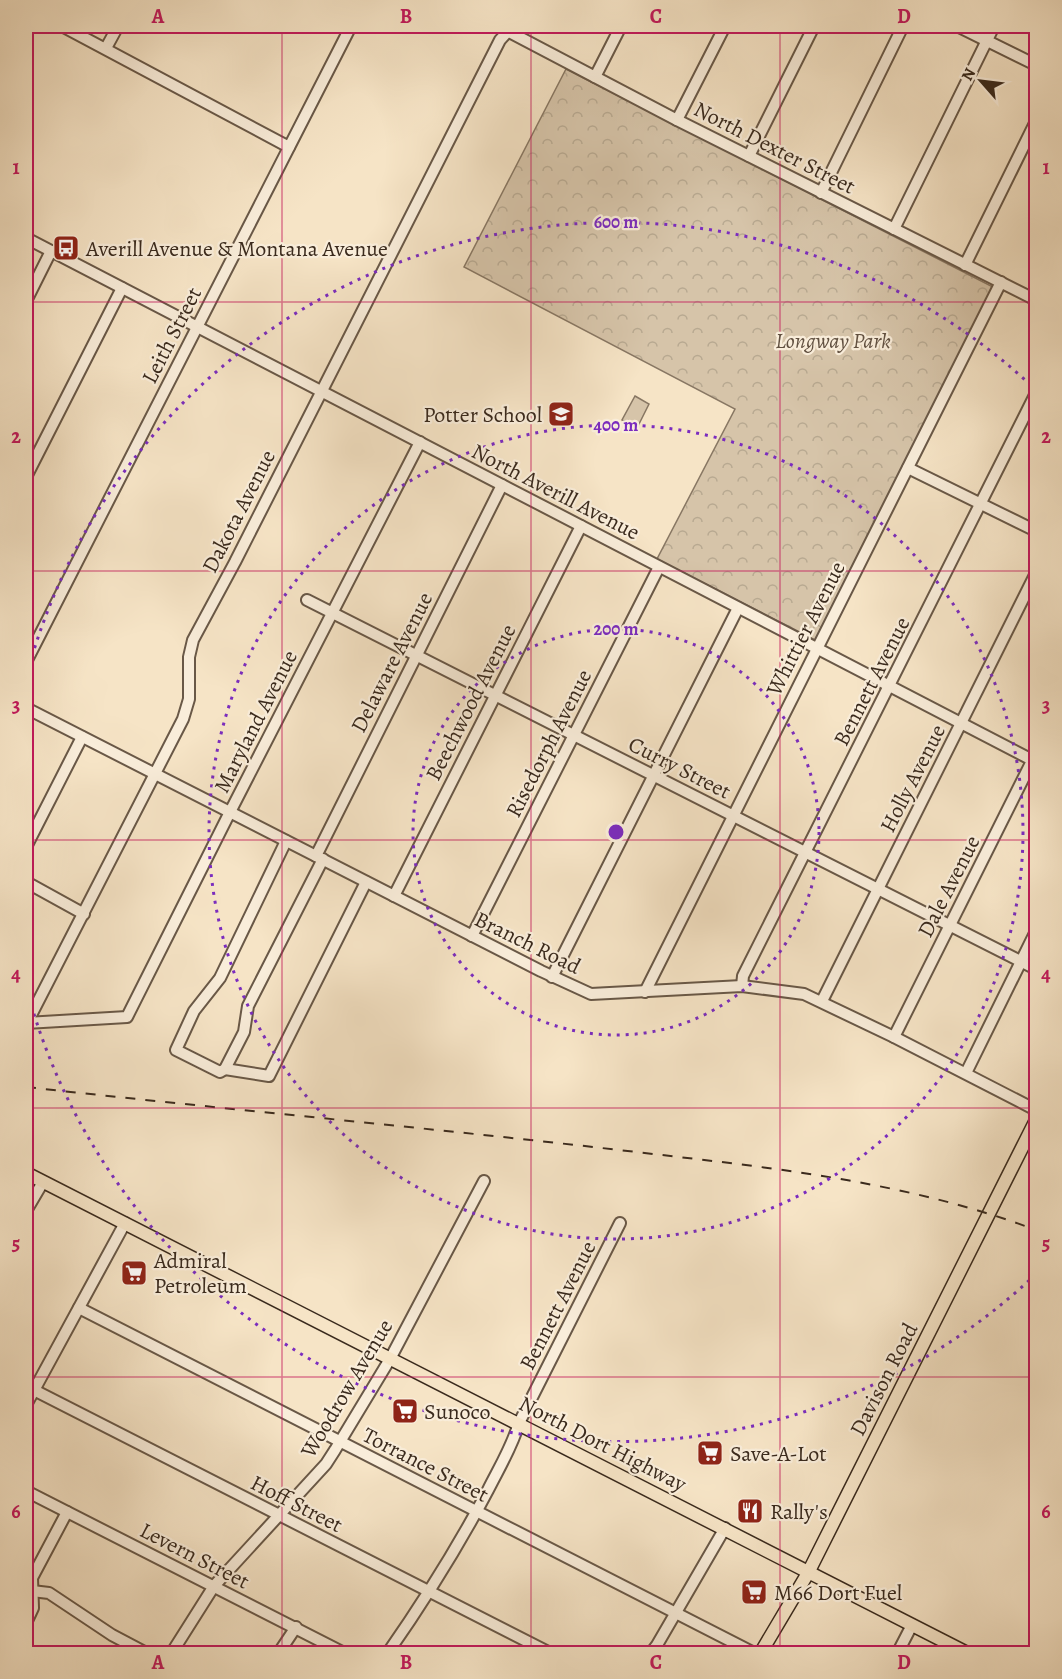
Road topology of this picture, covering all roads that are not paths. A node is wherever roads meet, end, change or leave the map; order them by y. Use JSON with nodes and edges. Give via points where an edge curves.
{"nodes":[{"id":1,"x":62,"y":26,"type":"edge"},
{"id":2,"x":118,"y":26,"type":"edge"},
{"id":3,"x":351,"y":26,"type":"edge"},
{"id":4,"x":621,"y":26,"type":"edge"},
{"id":5,"x":725,"y":26,"type":"edge"},
{"id":6,"x":814,"y":26,"type":"edge"},
{"id":7,"x":903,"y":26,"type":"edge"},
{"id":8,"x":957,"y":26,"type":"edge"},
{"id":9,"x":994,"y":26,"type":"edge"},
{"id":10,"x":506,"y":27,"type":"edge"},
{"id":11,"x":987,"y":40,"type":"junction"},
{"id":12,"x":106,"y":48,"type":"junction"},
{"id":13,"x":1036,"y":65,"type":"edge"},
{"id":14,"x":595,"y":77,"type":"junction"},
{"id":15,"x":677,"y":120,"type":"junction"},
{"id":16,"x":1036,"y":121,"type":"edge"},
{"id":17,"x":289,"y":147,"type":"junction"},
{"id":18,"x":749,"y":156,"type":"junction"},
{"id":19,"x":821,"y":193,"type":"junction"},
{"id":20,"x":894,"y":229,"type":"junction"},
{"id":21,"x":26,"y":238,"type":"edge"},
{"id":22,"x":51,"y":251,"type":"junction"},
{"id":23,"x":965,"y":264,"type":"junction"},
{"id":24,"x":1001,"y":282,"type":"junction"},
{"id":25,"x":122,"y":288,"type":"junction"},
{"id":26,"x":1036,"y":298,"type":"edge"},
{"id":27,"x":26,"y":301,"type":"edge"},
{"id":28,"x":198,"y":327,"type":"junction"},
{"id":29,"x":321,"y":392,"type":"junction"},
{"id":30,"x":1036,"y":393,"type":"edge"},
{"id":31,"x":420,"y":442,"type":"junction"},
{"id":32,"x":908,"y":468,"type":"junction"},
{"id":33,"x":26,"y":477,"type":"edge"},
{"id":34,"x":502,"y":485,"type":"junction"},
{"id":35,"x":981,"y":503,"type":"junction"},
{"id":36,"x":581,"y":526,"type":"junction"},
{"id":37,"x":1036,"y":531,"type":"edge"},
{"id":38,"x":659,"y":567,"type":"junction"},
{"id":39,"x":1036,"y":573,"type":"edge"},
{"id":40,"x":307,"y":600,"type":"dead end"},
{"id":41,"x":738,"y":608,"type":"junction"},
{"id":42,"x":332,"y":613,"type":"junction"},
{"id":43,"x":816,"y":648,"type":"junction"},
{"id":44,"x":416,"y":656,"type":"junction"},
{"id":45,"x":26,"y":662,"type":"edge"},
{"id":46,"x":890,"y":687,"type":"junction"},
{"id":47,"x":495,"y":696,"type":"junction"},
{"id":48,"x":26,"y":708,"type":"edge"},
{"id":49,"x":961,"y":723,"type":"junction"},
{"id":50,"x":574,"y":735,"type":"junction"},
{"id":51,"x":82,"y":737,"type":"junction"},
{"id":52,"x":1035,"y":758,"type":"edge"},
{"id":53,"x":155,"y":774,"type":"junction"},
{"id":54,"x":652,"y":775,"type":"junction"},
{"id":55,"x":230,"y":812,"type":"junction"},
{"id":56,"x":732,"y":815,"type":"junction"},
{"id":57,"x":286,"y":841,"type":"junction"},
{"id":58,"x":26,"y":847,"type":"edge"},
{"id":59,"x":806,"y":852,"type":"junction"},
{"id":60,"x":319,"y":858,"type":"junction"},
{"id":61,"x":26,"y":882,"type":"edge"},
{"id":62,"x":366,"y":882,"type":"junction"},
{"id":63,"x":878,"y":888,"type":"junction"},
{"id":64,"x":394,"y":896,"type":"junction"},
{"id":65,"x":84,"y":914,"type":"junction"},
{"id":66,"x":950,"y":924,"type":"junction"},
{"id":67,"x":1036,"y":931,"type":"edge"},
{"id":68,"x":472,"y":936,"type":"junction"},
{"id":69,"x":1021,"y":961,"type":"junction"},
{"id":70,"x":1036,"y":969,"type":"edge"},
{"id":71,"x":552,"y":977,"type":"junction"},
{"id":72,"x":742,"y":986,"type":"junction"},
{"id":73,"x":645,"y":992,"type":"junction"},
{"id":74,"x":822,"y":1001,"type":"junction"},
{"id":75,"x":26,"y":1023,"type":"edge"},
{"id":76,"x":894,"y":1037,"type":"junction"},
{"id":77,"x":225,"y":1069,"type":"junction"},
{"id":78,"x":966,"y":1073,"type":"junction"},
{"id":79,"x":1036,"y":1110,"type":"edge"},
{"id":80,"x":1036,"y":1120,"type":"edge"},
{"id":81,"x":26,"y":1173,"type":"edge"},
{"id":82,"x":484,"y":1181,"type":"dead end"},
{"id":83,"x":43,"y":1182,"type":"junction"},
{"id":84,"x":26,"y":1211,"type":"edge"},
{"id":85,"x":125,"y":1223,"type":"junction"},
{"id":86,"x":620,"y":1223,"type":"dead end"},
{"id":87,"x":79,"y":1308,"type":"junction"},
{"id":88,"x":390,"y":1359,"type":"junction"},
{"id":89,"x":29,"y":1388,"type":"edge"},
{"id":90,"x":26,"y":1405,"type":"edge"},
{"id":91,"x":519,"y":1424,"type":"junction"},
{"id":92,"x":340,"y":1442,"type":"junction"},
{"id":93,"x":26,"y":1491,"type":"edge"},
{"id":94,"x":477,"y":1511,"type":"junction"},
{"id":95,"x":67,"y":1512,"type":"junction"},
{"id":96,"x":279,"y":1516,"type":"junction"},
{"id":97,"x":725,"y":1528,"type":"junction"},
{"id":98,"x":808,"y":1573,"type":"junction"},
{"id":99,"x":214,"y":1586,"type":"junction"},
{"id":100,"x":32,"y":1591,"type":"junction"},
{"id":101,"x":430,"y":1591,"type":"junction"},
{"id":102,"x":675,"y":1612,"type":"junction"},
{"id":103,"x":26,"y":1623,"type":"edge"},
{"id":104,"x":912,"y":1625,"type":"junction"},
{"id":105,"x":296,"y":1628,"type":"junction"},
{"id":106,"x":148,"y":1653,"type":"edge"},
{"id":107,"x":171,"y":1653,"type":"edge"},
{"id":108,"x":278,"y":1653,"type":"edge"},
{"id":109,"x":346,"y":1653,"type":"edge"},
{"id":110,"x":387,"y":1653,"type":"edge"},
{"id":111,"x":552,"y":1653,"type":"edge"},
{"id":112,"x":650,"y":1653,"type":"edge"},
{"id":113,"x":758,"y":1653,"type":"edge"},
{"id":114,"x":897,"y":1653,"type":"edge"},
{"id":115,"x":969,"y":1653,"type":"edge"}],
"edges":[{"from":1,"to":12,"type":"street"},
{"from":2,"to":12,"type":"street"},
{"from":3,"to":17,"type":"street","name":"Leith Street"},
{"from":4,"to":14,"type":"street"},
{"from":5,"to":15,"type":"street"},
{"from":6,"to":18,"type":"street"},
{"from":7,"to":19,"type":"street"},
{"from":8,"to":11,"type":"street"},
{"from":9,"to":11,"type":"street"},
{"from":10,"to":14,"type":"street","name":"North Dexter Street"},
{"from":10,"to":29,"type":"street","name":"Dakota Avenue"},
{"from":11,"to":13,"type":"street"},
{"from":11,"to":20,"type":"street"},
{"from":12,"to":17,"type":"street"},
{"from":14,"to":15,"type":"street","name":"North Dexter Street"},
{"from":15,"to":18,"type":"street","name":"North Dexter Street"},
{"from":16,"to":23,"type":"street"},
{"from":17,"to":28,"type":"street","name":"Leith Street"},
{"from":18,"to":19,"type":"street","name":"North Dexter Street"},
{"from":19,"to":20,"type":"street","name":"North Dexter Street"},
{"from":20,"to":23,"type":"street","name":"North Dexter Street"},
{"from":21,"to":22,"type":"street","name":"North Averill Avenue"},
{"from":22,"to":25,"type":"street","name":"North Averill Avenue"},
{"from":22,"to":27,"type":"street"},
{"from":23,"to":24,"type":"street","name":"North Dexter Street"},
{"from":24,"to":26,"type":"street","name":"North Dexter Street"},
{"from":24,"to":32,"type":"street","name":"Whittier Avenue"},
{"from":25,"to":28,"type":"street","name":"North Averill Avenue"},
{"from":25,"to":33,"type":"street"},
{"from":28,"to":29,"type":"street","name":"North Averill Avenue"},
{"from":28,"to":45,"type":"street","name":"Leith Street"},
{"from":29,"to":31,"type":"street","name":"North Averill Avenue"},
{"from":29,"to":53,"type":"street","name":"Dakota Avenue","via":[[194,640],[189,657],[189,699]]},
{"from":30,"to":35,"type":"street","name":"Bennett Avenue"},
{"from":31,"to":34,"type":"street","name":"North Averill Avenue"},
{"from":31,"to":42,"type":"street","name":"Maryland Avenue"},
{"from":32,"to":35,"type":"street"},
{"from":32,"to":43,"type":"street","name":"Whittier Avenue"},
{"from":34,"to":36,"type":"street","name":"North Averill Avenue"},
{"from":34,"to":44,"type":"street","name":"Delaware Avenue"},
{"from":35,"to":37,"type":"street"},
{"from":35,"to":46,"type":"street","name":"Bennett Avenue"},
{"from":36,"to":38,"type":"street","name":"North Averill Avenue"},
{"from":36,"to":47,"type":"street","name":"Beechwood Avenue"},
{"from":38,"to":41,"type":"street","name":"North Averill Avenue"},
{"from":38,"to":50,"type":"street","name":"Risedorph Avenue"},
{"from":39,"to":49,"type":"street","name":"Holly Avenue"},
{"from":40,"to":42,"type":"street","name":"Curry Street"},
{"from":41,"to":43,"type":"street","name":"North Averill Avenue"},
{"from":41,"to":54,"type":"street"},
{"from":42,"to":44,"type":"street","name":"Curry Street"},
{"from":42,"to":55,"type":"street","name":"Maryland Avenue"},
{"from":43,"to":46,"type":"street","name":"North Averill Avenue"},
{"from":43,"to":56,"type":"street","name":"Whittier Avenue"},
{"from":44,"to":47,"type":"street","name":"Curry Street"},
{"from":44,"to":60,"type":"street","name":"Delaware Avenue"},
{"from":46,"to":49,"type":"street","name":"North Averill Avenue"},
{"from":46,"to":59,"type":"street","name":"Bennett Avenue"},
{"from":47,"to":50,"type":"street","name":"Curry Street"},
{"from":47,"to":64,"type":"street","name":"Beechwood Avenue"},
{"from":48,"to":51,"type":"street","name":"Branch Road"},
{"from":49,"to":52,"type":"street","name":"North Averill Avenue"},
{"from":49,"to":63,"type":"street","name":"Holly Avenue"},
{"from":50,"to":54,"type":"street","name":"Curry Street"},
{"from":50,"to":68,"type":"street","name":"Risedorph Avenue"},
{"from":51,"to":53,"type":"street","name":"Branch Road"},
{"from":51,"to":58,"type":"street"},
{"from":52,"to":66,"type":"street","name":"Dale Avenue"},
{"from":53,"to":55,"type":"street","name":"Branch Road"},
{"from":53,"to":65,"type":"street","name":"Dakota Avenue"},
{"from":54,"to":56,"type":"street","name":"Curry Street"},
{"from":54,"to":71,"type":"street"},
{"from":55,"to":57,"type":"street","name":"Branch Road"},
{"from":55,"to":75,"type":"street","name":"Maryland Avenue","via":[[127,1017]]},
{"from":56,"to":59,"type":"street","name":"Curry Street"},
{"from":56,"to":73,"type":"street","name":"Whittier Avenue"},
{"from":57,"to":60,"type":"street","name":"Branch Road"},
{"from":57,"to":77,"type":"street","via":[[220,978],[194,1011],[176,1050],[220,1072]]},
{"from":59,"to":63,"type":"street","name":"Curry Street"},
{"from":59,"to":72,"type":"street","name":"Bennett Avenue","via":[[743,976]]},
{"from":60,"to":62,"type":"street","name":"Branch Road"},
{"from":60,"to":77,"type":"street","name":"Delaware Avenue","via":[[248,1006],[244,1032]]},
{"from":61,"to":65,"type":"street"},
{"from":62,"to":64,"type":"street","name":"Branch Road"},
{"from":62,"to":77,"type":"street","via":[[269,1076]]},
{"from":63,"to":66,"type":"street","name":"Curry Street"},
{"from":63,"to":74,"type":"street","name":"Holly Avenue"},
{"from":64,"to":68,"type":"street","name":"Branch Road"},
{"from":65,"to":75,"type":"street","name":"Dakota Avenue"},
{"from":66,"to":69,"type":"street","name":"Curry Street"},
{"from":66,"to":76,"type":"street","name":"Dale Avenue"},
{"from":67,"to":69,"type":"street"},
{"from":68,"to":71,"type":"street","name":"Branch Road"},
{"from":69,"to":70,"type":"street","name":"Curry Street"},
{"from":69,"to":78,"type":"street"},
{"from":71,"to":73,"type":"street","name":"Branch Road","via":[[591,994]]},
{"from":72,"to":73,"type":"street","name":"Branch Road"},
{"from":72,"to":74,"type":"street","name":"Branch Road","via":[[804,994]]},
{"from":74,"to":76,"type":"street","name":"Branch Road"},
{"from":76,"to":78,"type":"street","name":"Branch Road"},
{"from":78,"to":79,"type":"street","name":"Branch Road"},
{"from":80,"to":98,"type":"main road","name":"Davison Road"},
{"from":81,"to":83,"type":"main road","name":"North Dort Highway"},
{"from":82,"to":88,"type":"street","name":"Woodrow Avenue"},
{"from":83,"to":84,"type":"street"},
{"from":83,"to":85,"type":"main road","name":"North Dort Highway"},
{"from":85,"to":87,"type":"street"},
{"from":85,"to":88,"type":"main road","name":"North Dort Highway"},
{"from":86,"to":91,"type":"street","name":"Bennett Avenue"},
{"from":87,"to":89,"type":"street"},
{"from":87,"to":92,"type":"street","name":"Torrance Street"},
{"from":88,"to":91,"type":"main road","name":"North Dort Highway"},
{"from":88,"to":92,"type":"street","name":"Woodrow Avenue"},
{"from":89,"to":90,"type":"street"},
{"from":89,"to":96,"type":"street","name":"Hoff Street"},
{"from":91,"to":94,"type":"street","name":"Bennett Avenue"},
{"from":91,"to":97,"type":"main road","name":"North Dort Highway"},
{"from":92,"to":94,"type":"street","name":"Torrance Street"},
{"from":92,"to":96,"type":"street","name":"Woodrow Avenue","via":[[326,1464]]},
{"from":93,"to":95,"type":"street","name":"Levern Street"},
{"from":94,"to":101,"type":"street","name":"Bennett Avenue"},
{"from":94,"to":102,"type":"street","name":"Torrance Street"},
{"from":95,"to":99,"type":"street","name":"Levern Street"},
{"from":95,"to":100,"type":"street","via":[[32,1578]]},
{"from":96,"to":99,"type":"street","name":"Woodrow Avenue"},
{"from":96,"to":101,"type":"street","name":"Hoff Street"},
{"from":97,"to":98,"type":"main road","name":"North Dort Highway"},
{"from":97,"to":102,"type":"street"},
{"from":98,"to":104,"type":"main road","name":"North Dort Highway"},
{"from":98,"to":113,"type":"main road","name":"Davison Road"},
{"from":99,"to":105,"type":"street","name":"Levern Street"},
{"from":99,"to":107,"type":"street","name":"Woodrow Avenue"},
{"from":100,"to":103,"type":"street","via":[[33,1608]]},
{"from":100,"to":106,"type":"street","via":[[50,1593],[112,1635]]},
{"from":101,"to":110,"type":"street","name":"Bennett Avenue"},
{"from":101,"to":111,"type":"street","name":"Hoff Street"},
{"from":102,"to":112,"type":"street"},
{"from":102,"to":113,"type":"street","name":"Torrance Street"},
{"from":104,"to":114,"type":"street"},
{"from":104,"to":115,"type":"main road","name":"North Dort Highway"},
{"from":105,"to":108,"type":"street"},
{"from":105,"to":109,"type":"street","name":"Levern Street"}]}
